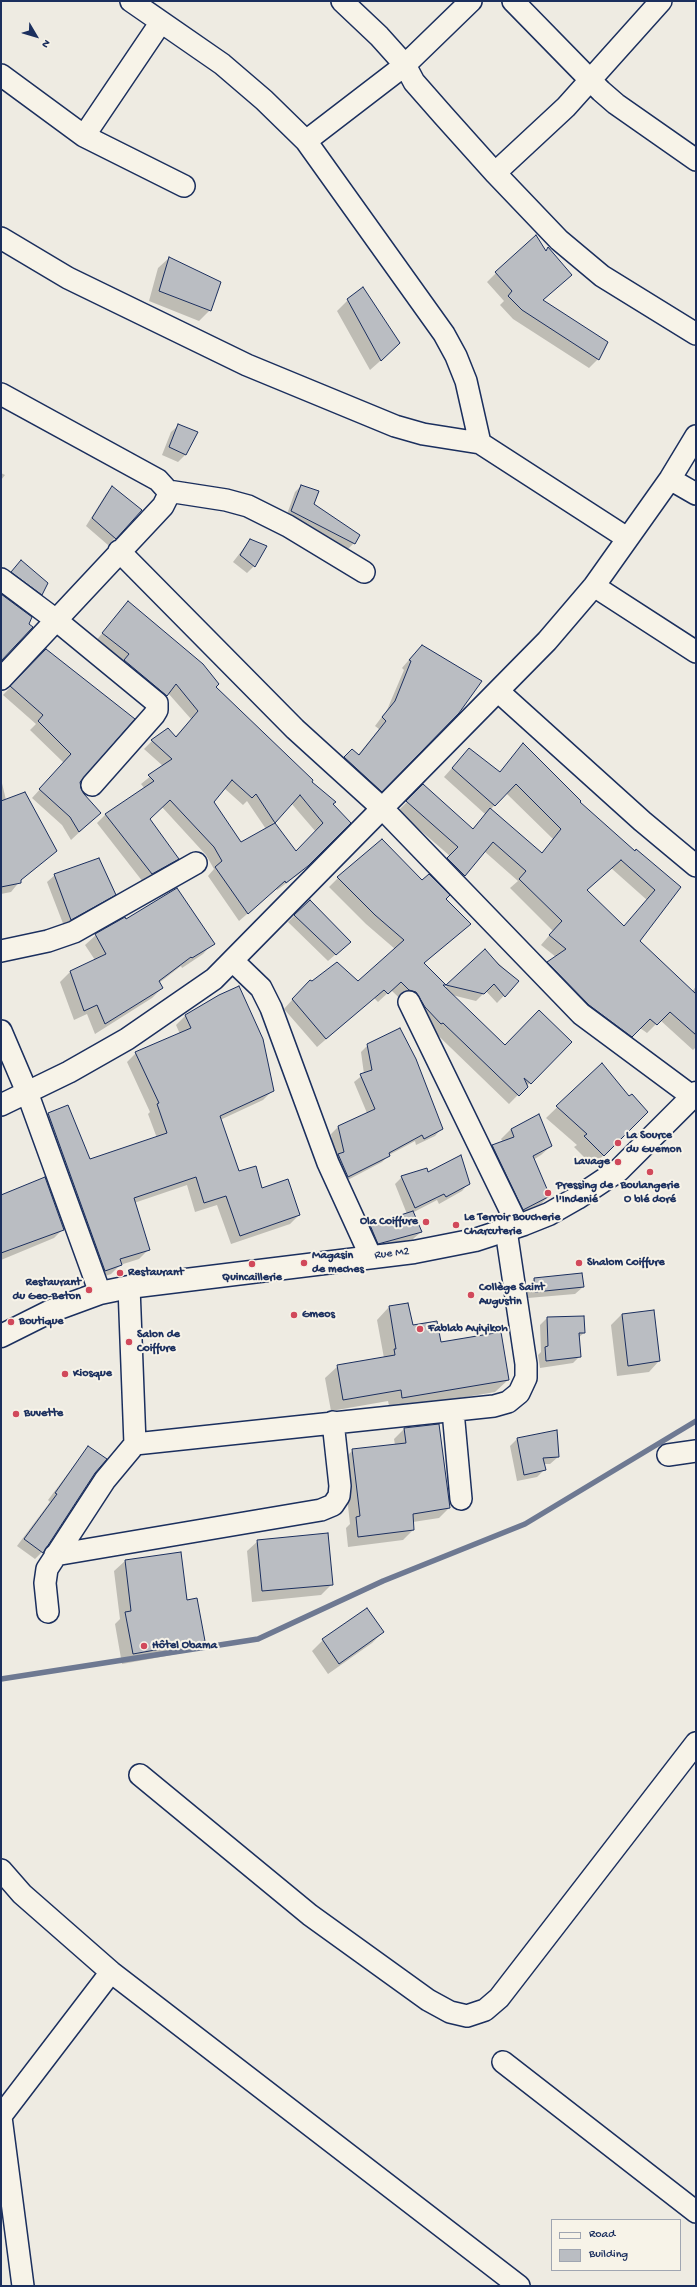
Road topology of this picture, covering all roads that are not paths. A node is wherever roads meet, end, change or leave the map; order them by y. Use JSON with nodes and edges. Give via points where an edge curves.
{"nodes":[{"id":1,"x":131,"y":1,"type":"edge"},
{"id":2,"x":342,"y":1,"type":"edge"},
{"id":3,"x":471,"y":1,"type":"edge"},
{"id":4,"x":513,"y":1,"type":"edge"},
{"id":5,"x":661,"y":1,"type":"edge"},
{"id":6,"x":161,"y":22,"type":"junction"},
{"id":7,"x":405,"y":65,"type":"junction"},
{"id":8,"x":1,"y":75,"type":"edge"},
{"id":9,"x":590,"y":80,"type":"junction"},
{"id":10,"x":84,"y":136,"type":"junction"},
{"id":11,"x":306,"y":141,"type":"junction"},
{"id":12,"x":696,"y":160,"type":"edge"},
{"id":13,"x":495,"y":174,"type":"junction"},
{"id":14,"x":184,"y":186,"type":"dead end"},
{"id":15,"x":1,"y":238,"type":"edge"},
{"id":16,"x":696,"y":334,"type":"edge"},
{"id":17,"x":1,"y":394,"type":"edge"},
{"id":18,"x":696,"y":436,"type":"edge"},
{"id":19,"x":480,"y":443,"type":"junction"},
{"id":20,"x":670,"y":479,"type":"junction"},
{"id":21,"x":168,"y":491,"type":"junction"},
{"id":22,"x":696,"y":494,"type":"edge"},
{"id":23,"x":627,"y":538,"type":"junction"},
{"id":24,"x":119,"y":551,"type":"junction"},
{"id":25,"x":364,"y":572,"type":"dead end"},
{"id":26,"x":1,"y":579,"type":"edge"},
{"id":27,"x":594,"y":586,"type":"junction"},
{"id":28,"x":56,"y":620,"type":"junction"},
{"id":29,"x":696,"y":652,"type":"edge"},
{"id":30,"x":1,"y":679,"type":"edge"},
{"id":31,"x":499,"y":692,"type":"junction"},
{"id":32,"x":92,"y":785,"type":"dead end"},
{"id":33,"x":382,"y":808,"type":"junction"},
{"id":34,"x":196,"y":863,"type":"dead end"},
{"id":35,"x":696,"y":866,"type":"edge"},
{"id":36,"x":1,"y":951,"type":"edge"},
{"id":37,"x":233,"y":961,"type":"junction"},
{"id":38,"x":409,"y":1002,"type":"dead end"},
{"id":39,"x":1,"y":1031,"type":"edge"},
{"id":40,"x":27,"y":1092,"type":"junction"},
{"id":41,"x":695,"y":1095,"type":"edge"},
{"id":42,"x":1,"y":1105,"type":"edge"},
{"id":43,"x":512,"y":1228,"type":"junction"},
{"id":44,"x":371,"y":1257,"type":"junction"},
{"id":45,"x":129,"y":1287,"type":"junction"},
{"id":46,"x":100,"y":1293,"type":"junction"},
{"id":47,"x":1,"y":1336,"type":"edge"},
{"id":48,"x":453,"y":1411,"type":"junction"},
{"id":49,"x":332,"y":1422,"type":"junction"},
{"id":50,"x":135,"y":1444,"type":"junction"},
{"id":51,"x":696,"y":1451,"type":"edge"},
{"id":52,"x":668,"y":1454,"type":"dead end"},
{"id":53,"x":461,"y":1499,"type":"dead end"},
{"id":54,"x":55,"y":1555,"type":"junction"},
{"id":55,"x":48,"y":1612,"type":"dead end"},
{"id":56,"x":696,"y":1743,"type":"edge"},
{"id":57,"x":140,"y":1775,"type":"dead end"},
{"id":58,"x":1,"y":1870,"type":"edge"},
{"id":59,"x":111,"y":1972,"type":"junction"},
{"id":60,"x":503,"y":2062,"type":"dead end"},
{"id":61,"x":1,"y":2116,"type":"edge"},
{"id":62,"x":696,"y":2212,"type":"edge"},
{"id":63,"x":23,"y":2286,"type":"edge"},
{"id":64,"x":519,"y":2286,"type":"edge"}],
"edges":[{"from":1,"to":6,"type":"street"},
{"from":2,"to":7,"type":"street"},
{"from":3,"to":7,"type":"street"},
{"from":4,"to":9,"type":"street"},
{"from":5,"to":9,"type":"street"},
{"from":6,"to":10,"type":"street"},
{"from":6,"to":11,"type":"street","via":[[222,64]]},
{"from":7,"to":11,"type":"street"},
{"from":7,"to":13,"type":"street","via":[[414,82]]},
{"from":8,"to":10,"type":"street"},
{"from":9,"to":12,"type":"street","via":[[616,104]]},
{"from":9,"to":13,"type":"street","via":[[566,108]]},
{"from":10,"to":14,"type":"street"},
{"from":11,"to":19,"type":"street","via":[[444,334],[466,382]]},
{"from":13,"to":16,"type":"street","via":[[584,262],[602,276]]},
{"from":15,"to":19,"type":"street","via":[[68,278],[247,366],[395,426],[423,434]]},
{"from":17,"to":21,"type":"street","via":[[158,480]]},
{"from":18,"to":20,"type":"street"},
{"from":19,"to":23,"type":"street"},
{"from":20,"to":22,"type":"street"},
{"from":20,"to":23,"type":"street"},
{"from":21,"to":24,"type":"street","via":[[163,506]]},
{"from":21,"to":25,"type":"street","via":[[248,506],[288,526]]},
{"from":23,"to":27,"type":"street"},
{"from":24,"to":28,"type":"street"},
{"from":24,"to":33,"type":"street","via":[[295,729]]},
{"from":26,"to":28,"type":"street"},
{"from":27,"to":29,"type":"street"},
{"from":27,"to":31,"type":"street"},
{"from":28,"to":30,"type":"street"},
{"from":28,"to":32,"type":"street","via":[[157,704],[158,710],[154,715]]},
{"from":31,"to":33,"type":"street"},
{"from":31,"to":35,"type":"street","via":[[642,821]]},
{"from":33,"to":37,"type":"street"},
{"from":33,"to":41,"type":"street","via":[[581,1014]]},
{"from":34,"to":36,"type":"street","via":[[74,932],[48,941]]},
{"from":37,"to":40,"type":"street","via":[[214,979],[127,1039]]},
{"from":37,"to":44,"type":"street","via":[[260,988],[271,1008],[328,1164]]},
{"from":38,"to":43,"type":"street"},
{"from":39,"to":40,"type":"street"},
{"from":40,"to":42,"type":"street"},
{"from":40,"to":46,"type":"street"},
{"from":41,"to":43,"type":"street","name":"Rue M2","via":[[619,1170],[549,1214]]},
{"from":43,"to":44,"type":"street","name":"Rue M2","via":[[475,1240],[414,1252]]},
{"from":43,"to":48,"type":"street","via":[[526,1378],[519,1393],[508,1402]]},
{"from":44,"to":45,"type":"street","name":"Rue M2"},
{"from":45,"to":46,"type":"street","name":"Rue M2"},
{"from":45,"to":50,"type":"street"},
{"from":46,"to":47,"type":"street","name":"Rue M2","via":[[51,1311]]},
{"from":48,"to":49,"type":"street"},
{"from":48,"to":53,"type":"street"},
{"from":49,"to":50,"type":"street"},
{"from":49,"to":54,"type":"street","via":[[340,1486],[339,1496],[333,1505],[321,1510]]},
{"from":50,"to":54,"type":"street","via":[[105,1480]]},
{"from":51,"to":52,"type":"street"},
{"from":54,"to":55,"type":"street","via":[[45,1583]]},
{"from":56,"to":57,"type":"street","via":[[499,1998],[485,2010],[467,2016],[450,2012],[428,2000],[310,1915]]},
{"from":58,"to":59,"type":"street","via":[[22,1894]]},
{"from":59,"to":61,"type":"street"},
{"from":59,"to":64,"type":"street"},
{"from":60,"to":62,"type":"street"},
{"from":61,"to":63,"type":"street"}]}
